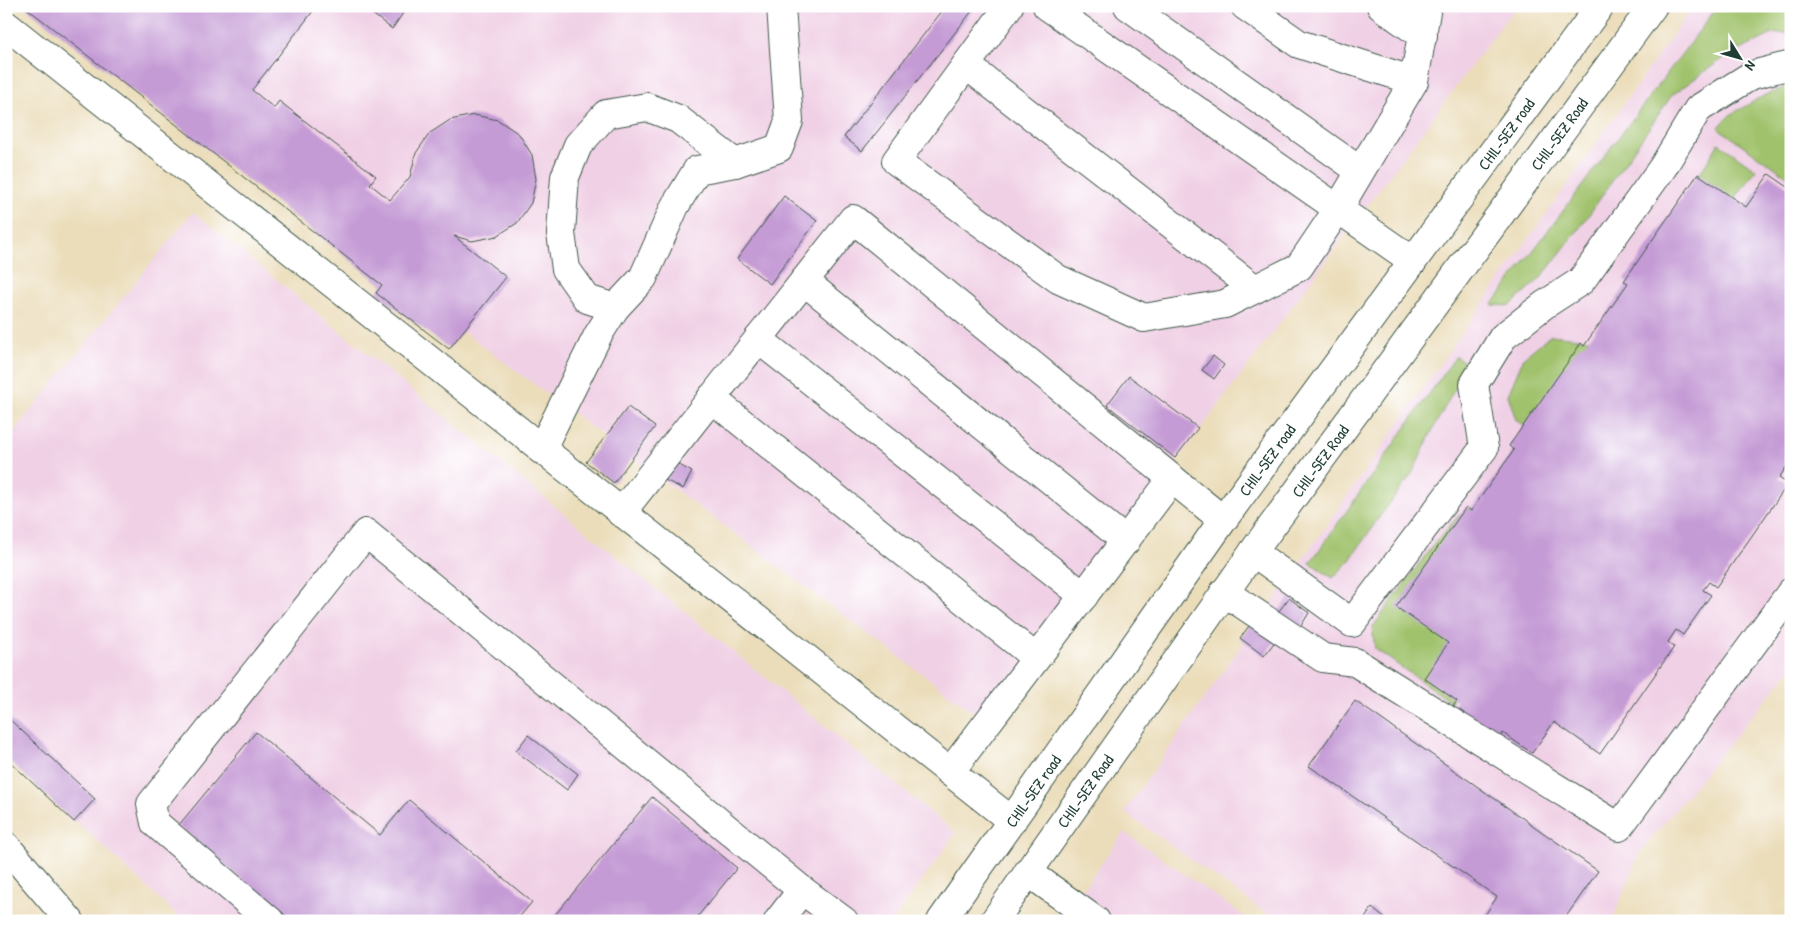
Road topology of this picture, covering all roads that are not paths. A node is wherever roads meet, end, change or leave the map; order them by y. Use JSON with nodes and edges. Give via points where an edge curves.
{"nodes":[{"id":1,"x":781,"y":6,"type":"edge"},
{"id":2,"x":1009,"y":6,"type":"edge"},
{"id":3,"x":1047,"y":6,"type":"edge"},
{"id":4,"x":1128,"y":6,"type":"edge"},
{"id":5,"x":1245,"y":6,"type":"edge"},
{"id":6,"x":1382,"y":6,"type":"edge"},
{"id":7,"x":1427,"y":6,"type":"edge"},
{"id":8,"x":1600,"y":6,"type":"edge"},
{"id":9,"x":1653,"y":6,"type":"edge"},
{"id":10,"x":6,"y":25,"type":"edge"},
{"id":11,"x":1423,"y":36,"type":"junction"},
{"id":12,"x":966,"y":64,"type":"junction"},
{"id":13,"x":1791,"y":65,"type":"edge"},
{"id":14,"x":1414,"y":81,"type":"junction"},
{"id":15,"x":735,"y":163,"type":"junction"},
{"id":16,"x":1360,"y":171,"type":"junction"},
{"id":17,"x":1338,"y":208,"type":"junction"},
{"id":18,"x":1413,"y":261,"type":"junction"},
{"id":19,"x":804,"y":280,"type":"junction"},
{"id":20,"x":1255,"y":289,"type":"junction"},
{"id":21,"x":614,"y":308,"type":"junction"},
{"id":22,"x":758,"y":339,"type":"junction"},
{"id":23,"x":711,"y":398,"type":"junction"},
{"id":24,"x":541,"y":450,"type":"junction"},
{"id":25,"x":1172,"y":479,"type":"junction"},
{"id":26,"x":621,"y":513,"type":"junction"},
{"id":27,"x":1223,"y":520,"type":"junction"},
{"id":28,"x":1126,"y":541,"type":"junction"},
{"id":29,"x":1253,"y":552,"type":"junction"},
{"id":30,"x":1224,"y":592,"type":"junction"},
{"id":31,"x":1791,"y":592,"type":"edge"},
{"id":32,"x":1084,"y":596,"type":"junction"},
{"id":33,"x":1352,"y":623,"type":"junction"},
{"id":34,"x":1036,"y":658,"type":"junction"},
{"id":35,"x":1322,"y":658,"type":"junction"},
{"id":36,"x":950,"y":772,"type":"junction"},
{"id":37,"x":1012,"y":821,"type":"junction"},
{"id":38,"x":6,"y":846,"type":"edge"},
{"id":39,"x":1028,"y":872,"type":"junction"},
{"id":40,"x":802,"y":890,"type":"junction"},
{"id":41,"x":70,"y":921,"type":"edge"},
{"id":42,"x":270,"y":921,"type":"edge"},
{"id":43,"x":778,"y":921,"type":"edge"},
{"id":44,"x":844,"y":921,"type":"edge"},
{"id":45,"x":941,"y":921,"type":"edge"},
{"id":46,"x":994,"y":921,"type":"edge"},
{"id":47,"x":1096,"y":921,"type":"edge"}],
"edges":[{"from":1,"to":15,"type":"street","via":[[789,121],[779,148]]},
{"from":2,"to":12,"type":"street"},
{"from":3,"to":17,"type":"street"},
{"from":4,"to":16,"type":"street"},
{"from":5,"to":14,"type":"street","via":[[1299,44]]},
{"from":6,"to":11,"type":"street"},
{"from":7,"to":11,"type":"street"},
{"from":8,"to":18,"type":"street","name":"CHIL-SEZ road"},
{"from":9,"to":29,"type":"street","name":"CHIL-SEZ Road"},
{"from":10,"to":24,"type":"street"},
{"from":11,"to":14,"type":"street"},
{"from":12,"to":20,"type":"street"},
{"from":12,"to":20,"type":"street","via":[[896,161],[1058,279],[1144,318],[1225,304]]},
{"from":13,"to":33,"type":"street","via":[[1752,75],[1698,109],[1664,167],[1581,281],[1504,337],[1474,384],[1484,448]]},
{"from":14,"to":16,"type":"street"},
{"from":15,"to":21,"type":"street","via":[[697,170],[675,206],[643,278]]},
{"from":15,"to":21,"type":"street","via":[[678,119],[647,107],[606,114],[578,145],[565,177],[561,233],[566,270],[587,299]]},
{"from":16,"to":17,"type":"street"},
{"from":17,"to":18,"type":"street"},
{"from":17,"to":20,"type":"street","via":[[1299,267]]},
{"from":18,"to":27,"type":"street","name":"CHIL-SEZ road"},
{"from":19,"to":22,"type":"street"},
{"from":19,"to":25,"type":"street","via":[[852,219]]},
{"from":19,"to":28,"type":"street"},
{"from":21,"to":24,"type":"street"},
{"from":22,"to":23,"type":"street"},
{"from":22,"to":32,"type":"street"},
{"from":23,"to":26,"type":"street"},
{"from":23,"to":34,"type":"street"},
{"from":24,"to":26,"type":"street"},
{"from":25,"to":27,"type":"street"},
{"from":25,"to":28,"type":"street"},
{"from":26,"to":36,"type":"street"},
{"from":27,"to":37,"type":"street","name":"CHIL-SEZ road"},
{"from":28,"to":32,"type":"street"},
{"from":29,"to":30,"type":"street","name":"CHIL-SEZ Road"},
{"from":29,"to":33,"type":"street"},
{"from":30,"to":35,"type":"street"},
{"from":30,"to":39,"type":"street","name":"CHIL-SEZ Road"},
{"from":31,"to":35,"type":"street","via":[[1619,826],[1355,662]]},
{"from":32,"to":34,"type":"street"},
{"from":33,"to":35,"type":"street"},
{"from":34,"to":36,"type":"street"},
{"from":36,"to":37,"type":"street"},
{"from":37,"to":45,"type":"street","name":"CHIL-SEZ road"},
{"from":38,"to":41,"type":"street"},
{"from":39,"to":46,"type":"street","name":"CHIL-SEZ Road"},
{"from":39,"to":47,"type":"street"},
{"from":40,"to":42,"type":"street","via":[[366,532],[150,804],[155,823]]},
{"from":40,"to":43,"type":"street"},
{"from":40,"to":44,"type":"street"}]}
